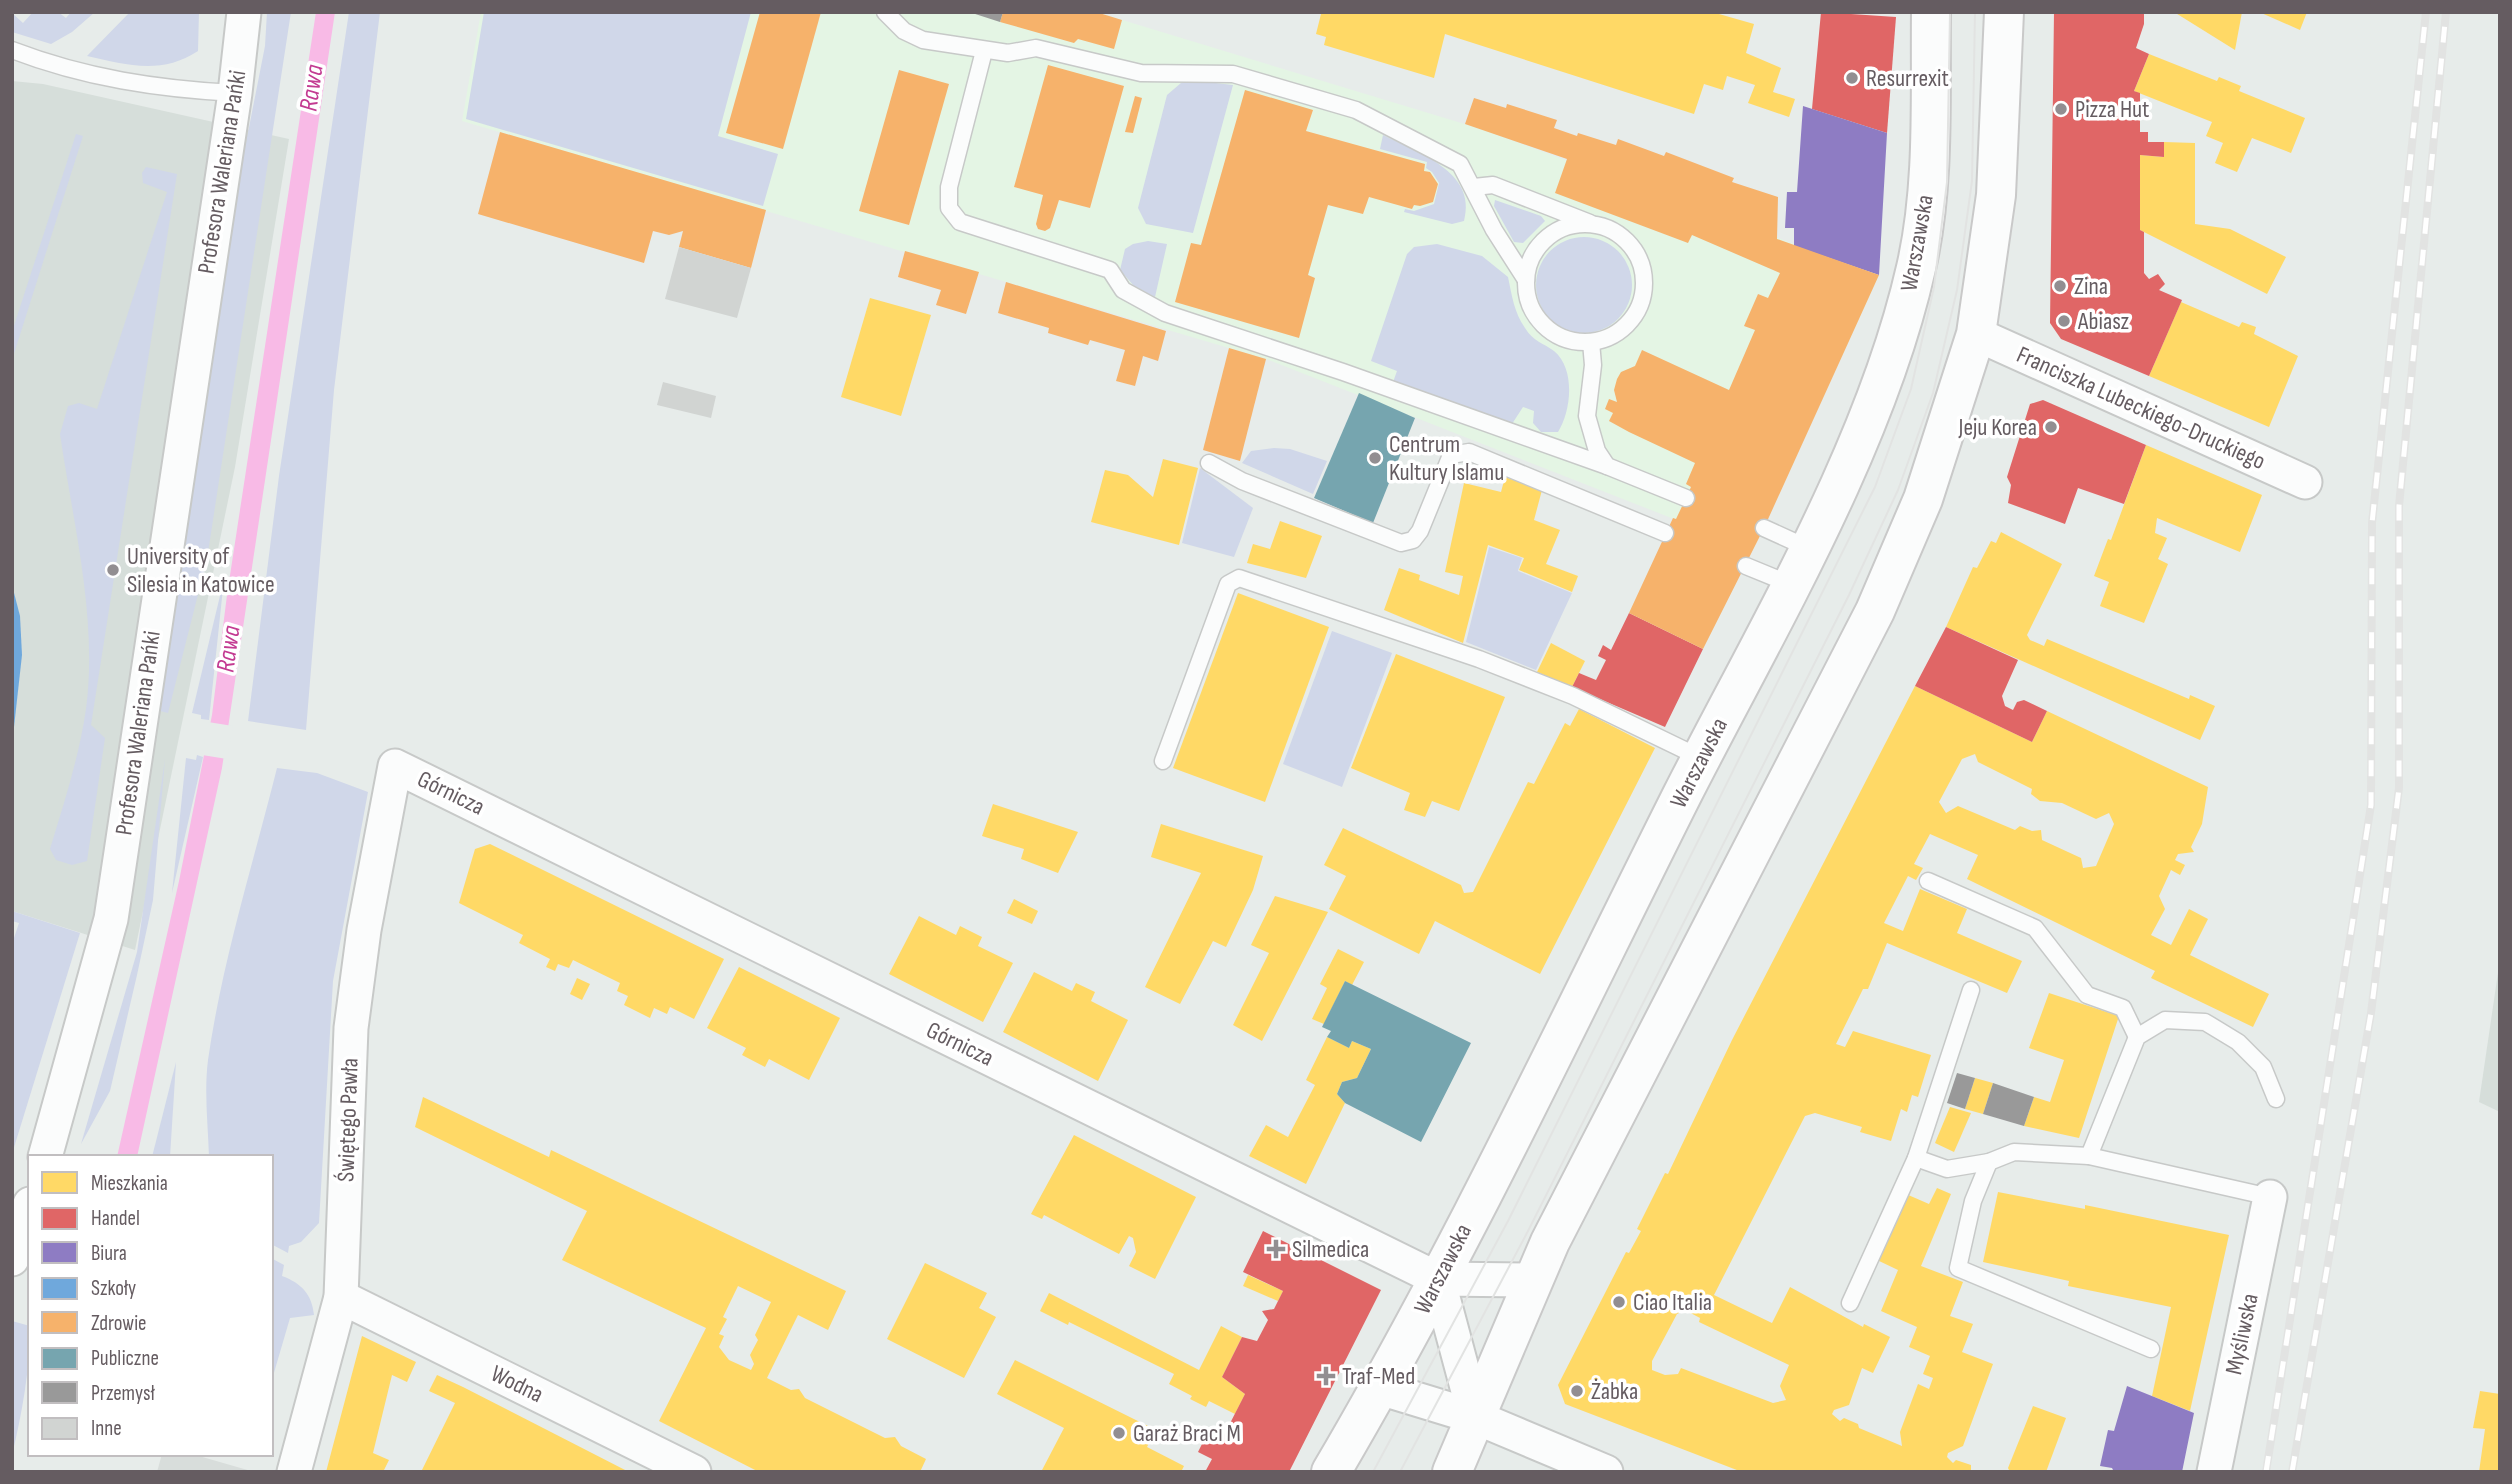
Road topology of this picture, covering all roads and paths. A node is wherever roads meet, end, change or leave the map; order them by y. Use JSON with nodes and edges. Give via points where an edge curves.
{"nodes":[{"id":1,"x":244,"y":12,"type":"edge"},
{"id":2,"x":885,"y":12,"type":"edge"},
{"id":3,"x":1931,"y":12,"type":"edge"},
{"id":4,"x":2004,"y":12,"type":"edge"},
{"id":5,"x":12,"y":50,"type":"edge"},
{"id":6,"x":985,"y":51,"type":"junction"},
{"id":7,"x":236,"y":93,"type":"junction"},
{"id":8,"x":1474,"y":187,"type":"junction"},
{"id":9,"x":1596,"y":225,"type":"junction"},
{"id":10,"x":1526,"y":280,"type":"junction"},
{"id":11,"x":1976,"y":334,"type":"junction"},
{"id":12,"x":1591,"y":342,"type":"junction"},
{"id":13,"x":1209,"y":463,"type":"dead end"},
{"id":14,"x":1606,"y":466,"type":"junction"},
{"id":15,"x":2305,"y":482,"type":"dead end"},
{"id":16,"x":1686,"y":498,"type":"dead end"},
{"id":17,"x":1763,"y":528,"type":"dead end"},
{"id":18,"x":1665,"y":533,"type":"dead end"},
{"id":19,"x":1808,"y":548,"type":"junction"},
{"id":20,"x":1746,"y":566,"type":"dead end"},
{"id":21,"x":1790,"y":584,"type":"junction"},
{"id":22,"x":1701,"y":758,"type":"junction"},
{"id":23,"x":1163,"y":761,"type":"dead end"},
{"id":24,"x":395,"y":766,"type":"joint"},
{"id":25,"x":1928,"y":881,"type":"dead end"},
{"id":26,"x":1971,"y":990,"type":"dead end"},
{"id":27,"x":2137,"y":1037,"type":"junction"},
{"id":28,"x":2276,"y":1099,"type":"dead end"},
{"id":29,"x":46,"y":1155,"type":"edge"},
{"id":30,"x":2089,"y":1156,"type":"junction"},
{"id":31,"x":1916,"y":1158,"type":"junction"},
{"id":32,"x":1989,"y":1162,"type":"junction"},
{"id":33,"x":2270,"y":1197,"type":"joint"},
{"id":34,"x":28,"y":1210,"type":"edge"},
{"id":35,"x":12,"y":1259,"type":"edge"},
{"id":36,"x":1438,"y":1279,"type":"junction"},
{"id":37,"x":1534,"y":1280,"type":"junction"},
{"id":38,"x":341,"y":1297,"type":"junction"},
{"id":39,"x":1850,"y":1303,"type":"dead end"},
{"id":40,"x":2151,"y":1349,"type":"dead end"},
{"id":41,"x":1380,"y":1388,"type":"junction"},
{"id":42,"x":1475,"y":1417,"type":"junction"},
{"id":43,"x":294,"y":1472,"type":"edge"},
{"id":44,"x":694,"y":1472,"type":"edge"},
{"id":45,"x":1331,"y":1472,"type":"edge"},
{"id":46,"x":1452,"y":1472,"type":"edge"},
{"id":47,"x":1606,"y":1472,"type":"edge"},
{"id":48,"x":2214,"y":1472,"type":"edge"}],
"edges":[{"from":1,"to":7,"type":"street","name":"Profesora Waleriana Pańki"},
{"from":2,"to":6,"type":"lane","via":[[904,31],[923,40]]},
{"from":3,"to":19,"type":"street","name":"Warszawska","via":[[1929,171],[1917,266],[1883,385]]},
{"from":4,"to":11,"type":"street","via":[[1996,195]]},
{"from":5,"to":7,"type":"lane","via":[[97,77]]},
{"from":6,"to":8,"type":"lane","via":[[1018,53],[1036,48],[1141,73],[1242,77],[1380,121],[1460,164]]},
{"from":6,"to":14,"type":"lane","via":[[949,187],[949,208],[960,222],[1110,270],[1124,290],[1165,313]]},
{"from":7,"to":29,"type":"street","name":"Profesora Waleriana Pańki","via":[[111,919]]},
{"from":8,"to":9,"type":"lane","via":[[1493,185]]},
{"from":8,"to":10,"type":"lane","via":[[1494,230]]},
{"from":9,"to":10,"type":"lane","via":[[1567,228],[1542,243]]},
{"from":9,"to":12,"type":"lane","via":[[1628,243],[1644,276],[1643,295],[1625,327]]},
{"from":10,"to":12,"type":"lane","via":[[1537,318],[1552,332]]},
{"from":11,"to":15,"type":"street","name":"Franciszka Lubeckiego-Druckiego"},
{"from":11,"to":37,"type":"street","via":[[1923,499],[1875,611]]},
{"from":12,"to":14,"type":"lane","via":[[1587,416]]},
{"from":13,"to":18,"type":"lane","via":[[1242,481],[1401,543],[1413,540],[1420,531],[1451,455],[1469,452]]},
{"from":14,"to":16,"type":"lane"},
{"from":17,"to":19,"type":"lane"},
{"from":19,"to":21,"type":"street","name":"Warszawska"},
{"from":20,"to":21,"type":"lane"},
{"from":21,"to":22,"type":"street","name":"Warszawska"},
{"from":22,"to":23,"type":"lane","via":[[1573,696],[1479,659],[1239,578],[1228,584]]},
{"from":22,"to":36,"type":"street","name":"Warszawska"},
{"from":24,"to":36,"type":"street","name":"Górnicza"},
{"from":24,"to":38,"type":"street","name":"Świętego Pawła","via":[[351,1028]]},
{"from":25,"to":27,"type":"lane","via":[[2035,928],[2087,995],[2123,1008]]},
{"from":26,"to":31,"type":"lane"},
{"from":27,"to":28,"type":"lane","via":[[2165,1020],[2205,1022],[2238,1042],[2263,1067]]},
{"from":27,"to":30,"type":"lane"},
{"from":30,"to":32,"type":"lane","via":[[2014,1152]]},
{"from":30,"to":33,"type":"lane"},
{"from":31,"to":32,"type":"lane","via":[[1947,1169]]},
{"from":31,"to":39,"type":"lane"},
{"from":32,"to":40,"type":"lane","via":[[1973,1201],[1958,1268]]},
{"from":33,"to":48,"type":"street","name":"Myśliwska"},
{"from":34,"to":35,"type":"street"},
{"from":36,"to":37,"type":"street","name":"Górnicza"},
{"from":36,"to":41,"type":"street","name":"Warszawska"},
{"from":36,"to":42,"type":"street"},
{"from":37,"to":42,"type":"street"},
{"from":38,"to":43,"type":"street","name":"Świętego Pawła"},
{"from":38,"to":44,"type":"street","name":"Wodna"},
{"from":41,"to":42,"type":"street"},
{"from":41,"to":45,"type":"street","name":"Warszawska"},
{"from":42,"to":46,"type":"street"},
{"from":42,"to":47,"type":"street"}]}
